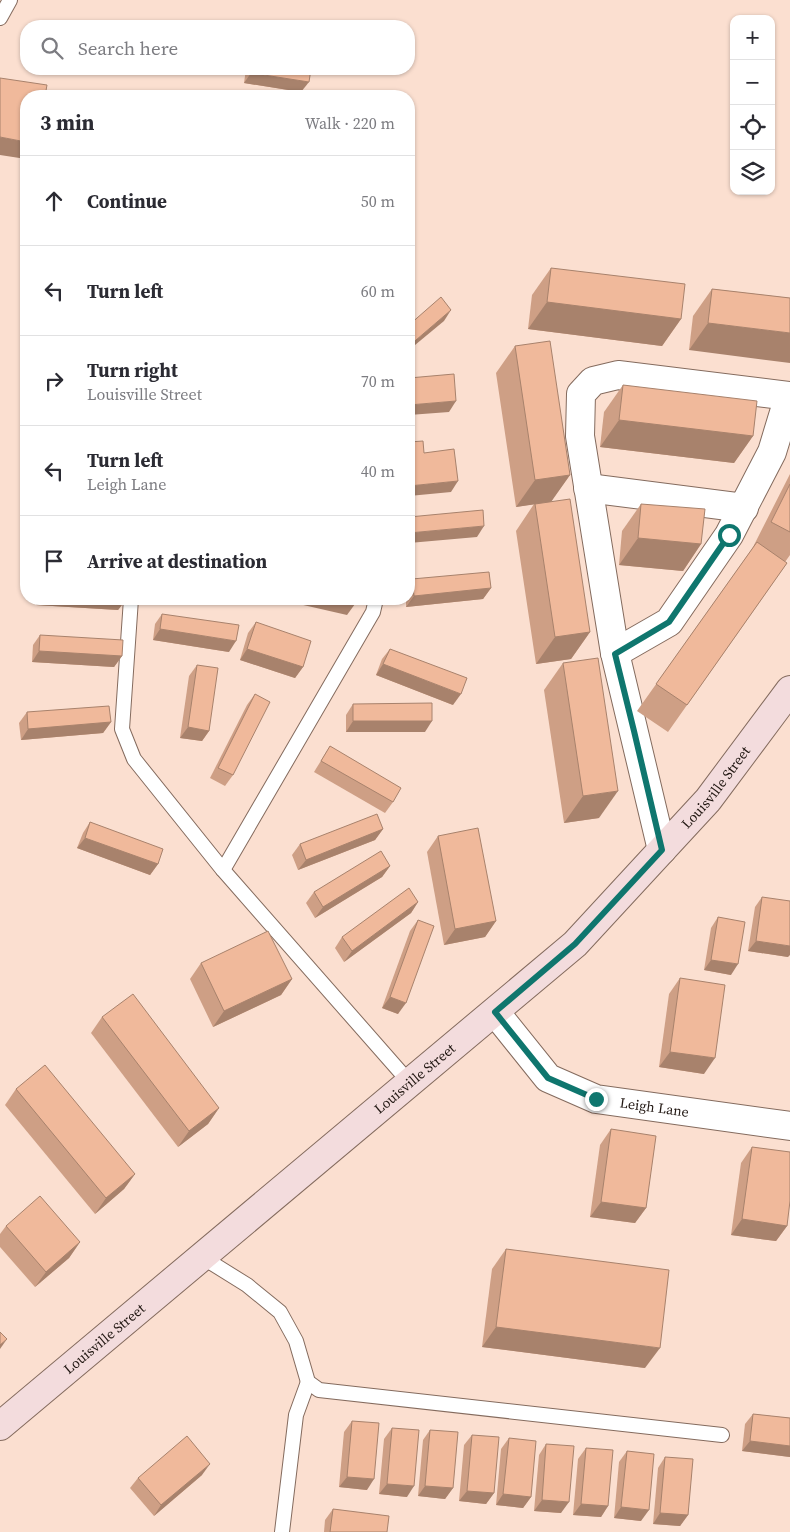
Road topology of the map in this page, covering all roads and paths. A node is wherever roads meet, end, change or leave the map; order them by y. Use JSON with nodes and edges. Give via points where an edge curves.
{"nodes":[{"id":1,"x":10,"y":0,"type":"edge"},
{"id":2,"x":0,"y":18,"type":"edge"},
{"id":3,"x":790,"y":396,"type":"edge"},
{"id":4,"x":588,"y":488,"type":"junction"},
{"id":5,"x":744,"y":508,"type":"junction"},
{"id":6,"x":131,"y":605,"type":"edge"},
{"id":7,"x":375,"y":605,"type":"edge"},
{"id":8,"x":615,"y":654,"type":"junction"},
{"id":9,"x":790,"y":690,"type":"edge"},
{"id":10,"x":662,"y":850,"type":"junction"},
{"id":11,"x":223,"y":870,"type":"junction"},
{"id":12,"x":495,"y":1012,"type":"junction"},
{"id":13,"x":410,"y":1083,"type":"junction"},
{"id":14,"x":790,"y":1126,"type":"edge"},
{"id":15,"x":202,"y":1257,"type":"junction"},
{"id":16,"x":308,"y":1382,"type":"junction"},
{"id":17,"x":0,"y":1426,"type":"edge"},
{"id":18,"x":722,"y":1435,"type":"dead end"},
{"id":19,"x":282,"y":1532,"type":"edge"}],
"edges":[{"from":1,"to":2,"type":"lane"},
{"from":3,"to":4,"type":"street","via":[[618,375],[593,381],[582,394],[580,436]]},
{"from":3,"to":5,"type":"street","via":[[772,452]]},
{"from":4,"to":5,"type":"street"},
{"from":4,"to":8,"type":"street"},
{"from":5,"to":8,"type":"street","via":[[669,622]]},
{"from":6,"to":11,"type":"lane","via":[[122,729],[134,759]]},
{"from":7,"to":11,"type":"lane"},
{"from":8,"to":10,"type":"street"},
{"from":9,"to":10,"type":"main road","name":"Louisville Street","via":[[708,800]]},
{"from":10,"to":12,"type":"main road","name":"Louisville Street","via":[[575,944]]},
{"from":11,"to":13,"type":"lane"},
{"from":12,"to":13,"type":"main road","name":"Louisville Street"},
{"from":12,"to":14,"type":"street","name":"Leigh Lane","via":[[548,1078],[596,1099]]},
{"from":13,"to":15,"type":"main road","name":"Louisville Street"},
{"from":15,"to":16,"type":"lane","via":[[247,1285],[280,1312],[296,1341]]},
{"from":15,"to":17,"type":"main road","name":"Louisville Street"},
{"from":16,"to":18,"type":"lane","via":[[319,1390]]},
{"from":16,"to":19,"type":"lane","via":[[296,1415]]}]}
